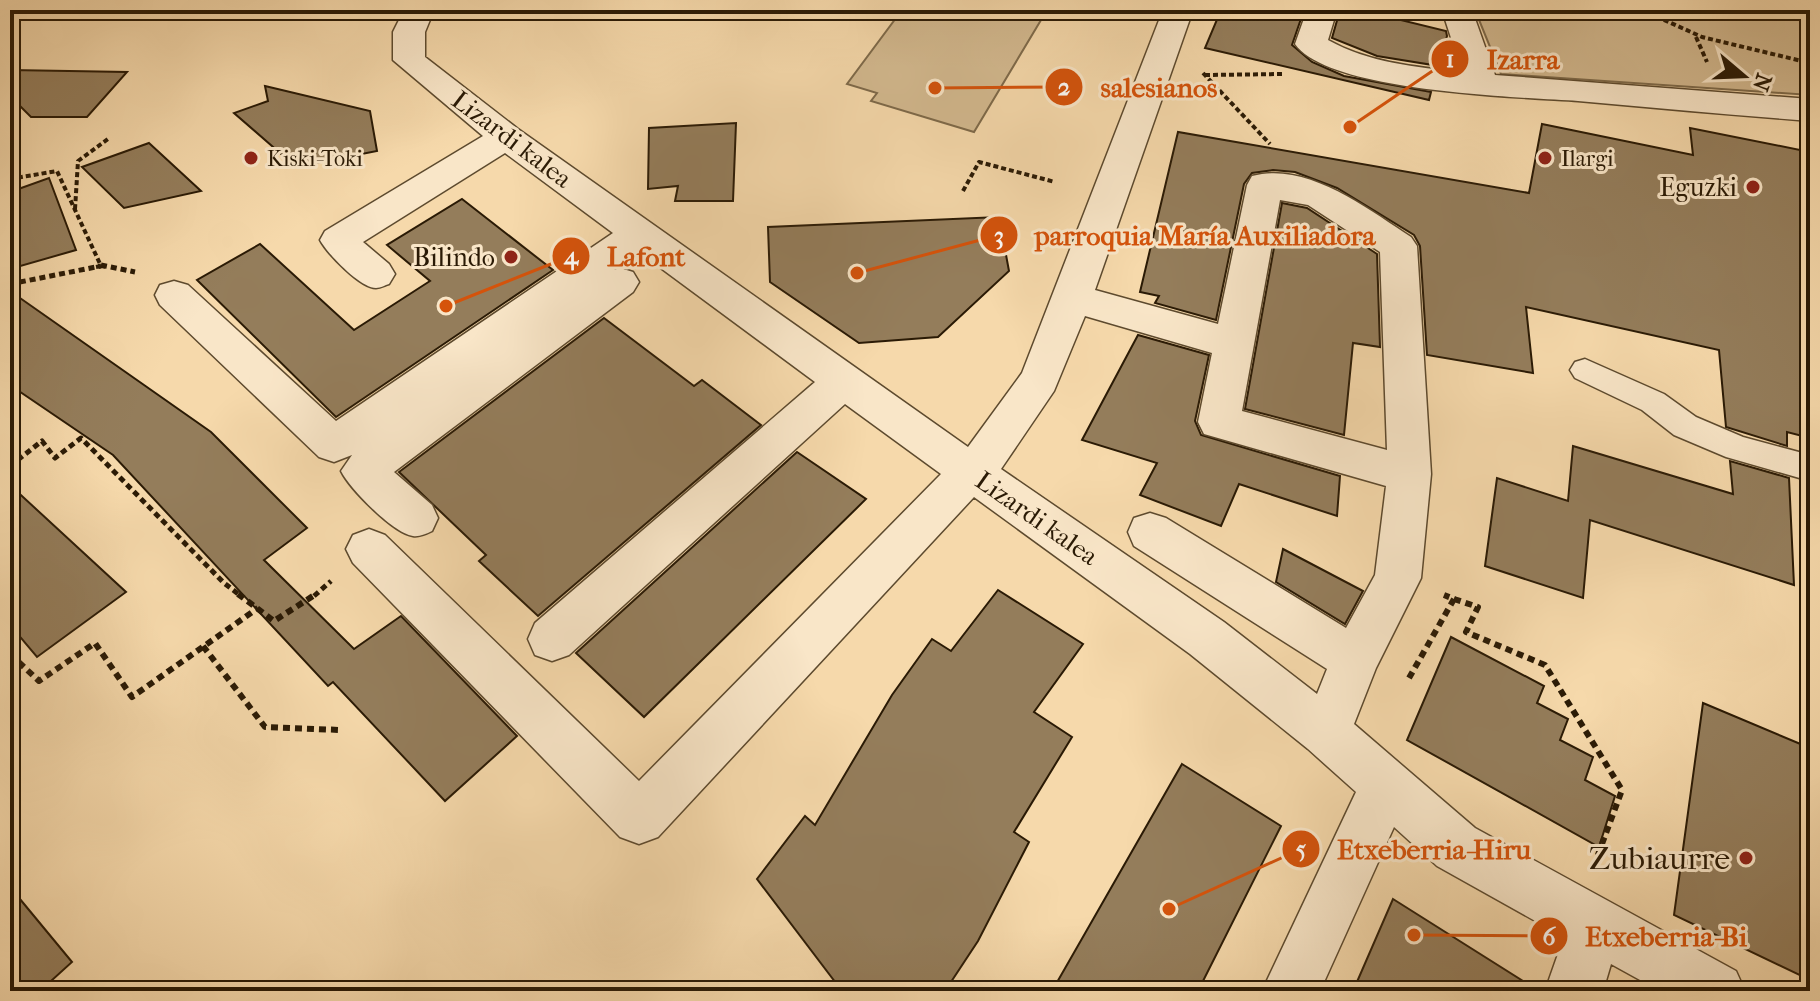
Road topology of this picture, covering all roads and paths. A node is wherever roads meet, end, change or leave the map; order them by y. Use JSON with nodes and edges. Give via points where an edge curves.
{"nodes":[{"id":1,"x":419,"y":10,"type":"edge"},
{"id":2,"x":1178,"y":10,"type":"edge"},
{"id":3,"x":1322,"y":10,"type":"edge"},
{"id":4,"x":1457,"y":10,"type":"edge"},
{"id":5,"x":1642,"y":10,"type":"edge"},
{"id":6,"x":1810,"y":63,"type":"edge"},
{"id":7,"x":1204,"y":75,"type":"dead end"},
{"id":8,"x":1482,"y":84,"type":"junction"},
{"id":9,"x":1810,"y":110,"type":"edge"},
{"id":10,"x":506,"y":137,"type":"junction"},
{"id":11,"x":108,"y":139,"type":"dead end"},
{"id":12,"x":10,"y":179,"type":"edge"},
{"id":13,"x":1055,"y":182,"type":"dead end"},
{"id":14,"x":963,"y":191,"type":"dead end"},
{"id":15,"x":1318,"y":194,"type":"junction"},
{"id":16,"x":75,"y":210,"type":"junction"},
{"id":17,"x":652,"y":242,"type":"junction"},
{"id":18,"x":101,"y":266,"type":"junction"},
{"id":19,"x":141,"y":273,"type":"dead end"},
{"id":20,"x":376,"y":274,"type":"dead end"},
{"id":21,"x":10,"y":284,"type":"edge"},
{"id":22,"x":174,"y":295,"type":"dead end"},
{"id":23,"x":1073,"y":298,"type":"junction"},
{"id":24,"x":1232,"y":343,"type":"junction"},
{"id":25,"x":1585,"y":370,"type":"dead end"},
{"id":26,"x":843,"y":381,"type":"junction"},
{"id":27,"x":10,"y":466,"type":"edge"},
{"id":28,"x":1810,"y":468,"type":"edge"},
{"id":29,"x":970,"y":472,"type":"junction"},
{"id":30,"x":1409,"y":474,"type":"junction"},
{"id":31,"x":416,"y":518,"type":"dead end"},
{"id":32,"x":1150,"y":532,"type":"dead end"},
{"id":33,"x":369,"y":549,"type":"dead end"},
{"id":34,"x":1454,"y":599,"type":"dead end"},
{"id":35,"x":308,"y":601,"type":"dead end"},
{"id":36,"x":258,"y":608,"type":"junction"},
{"id":37,"x":1441,"y":626,"type":"dead end"},
{"id":38,"x":552,"y":639,"type":"dead end"},
{"id":39,"x":202,"y":646,"type":"junction"},
{"id":40,"x":10,"y":654,"type":"edge"},
{"id":41,"x":1355,"y":660,"type":"junction"},
{"id":42,"x":1408,"y":679,"type":"dead end"},
{"id":43,"x":341,"y":730,"type":"dead end"},
{"id":44,"x":1326,"y":732,"type":"junction"},
{"id":45,"x":1386,"y":785,"type":"junction"},
{"id":46,"x":1591,"y":872,"type":"dead end"},
{"id":47,"x":1595,"y":926,"type":"junction"},
{"id":48,"x":1291,"y":991,"type":"edge"},
{"id":49,"x":1574,"y":991,"type":"edge"},
{"id":50,"x":1716,"y":991,"type":"edge"}],
"edges":[{"from":1,"to":10,"type":"street","name":"Lizardi kalea","via":[[409,32],[409,60]]},
{"from":2,"to":23,"type":"street"},
{"from":3,"to":8,"type":"street","via":[[1311,44],[1326,57],[1397,74]]},
{"from":4,"to":8,"type":"street"},
{"from":5,"to":6,"type":"path","via":[[1696,37]]},
{"from":7,"to":15,"type":"path"},
{"from":8,"to":9,"type":"street"},
{"from":10,"to":17,"type":"street","name":"Lizardi kalea"},
{"from":10,"to":20,"type":"street","via":[[338,240]]},
{"from":11,"to":16,"type":"path","via":[[78,161]]},
{"from":12,"to":16,"type":"path","via":[[57,171]]},
{"from":13,"to":14,"type":"path","via":[[979,162]]},
{"from":15,"to":24,"type":"street","via":[[1265,185]]},
{"from":15,"to":30,"type":"street","via":[[1398,246]]},
{"from":16,"to":18,"type":"path"},
{"from":17,"to":22,"type":"street","via":[[334,445]]},
{"from":17,"to":26,"type":"street","name":"Lizardi kalea"},
{"from":17,"to":31,"type":"street","via":[[363,471]]},
{"from":18,"to":19,"type":"path"},
{"from":18,"to":21,"type":"path"},
{"from":23,"to":24,"type":"street"},
{"from":23,"to":29,"type":"street","via":[[1040,380],[993,449]]},
{"from":24,"to":30,"type":"street","via":[[1219,422]]},
{"from":25,"to":28,"type":"lane","via":[[1653,402],[1685,426],[1737,448]]},
{"from":26,"to":29,"type":"street","name":"Lizardi kalea"},
{"from":26,"to":38,"type":"street"},
{"from":27,"to":36,"type":"path","via":[[42,441],[55,458],[81,438],[224,583]]},
{"from":29,"to":33,"type":"street","via":[[639,818]]},
{"from":29,"to":44,"type":"street","name":"Lizardi kalea","via":[[1207,638]]},
{"from":30,"to":41,"type":"street","via":[[1398,578]]},
{"from":32,"to":41,"type":"street"},
{"from":34,"to":46,"type":"path","via":[[1478,607],[1466,632],[1545,665],[1622,790]]},
{"from":35,"to":36,"type":"path","via":[[274,621]]},
{"from":36,"to":39,"type":"path"},
{"from":37,"to":42,"type":"path"},
{"from":39,"to":40,"type":"path","via":[[132,697],[95,643],[39,681]]},
{"from":39,"to":43,"type":"path","via":[[265,727]]},
{"from":41,"to":44,"type":"street"},
{"from":44,"to":45,"type":"street","name":"Lizardi kalea"},
{"from":45,"to":47,"type":"street","name":"Lizardi kalea","via":[[1456,847]]},
{"from":45,"to":48,"type":"street"},
{"from":47,"to":49,"type":"street"},
{"from":47,"to":50,"type":"street","name":"Lizardi kalea"}]}
